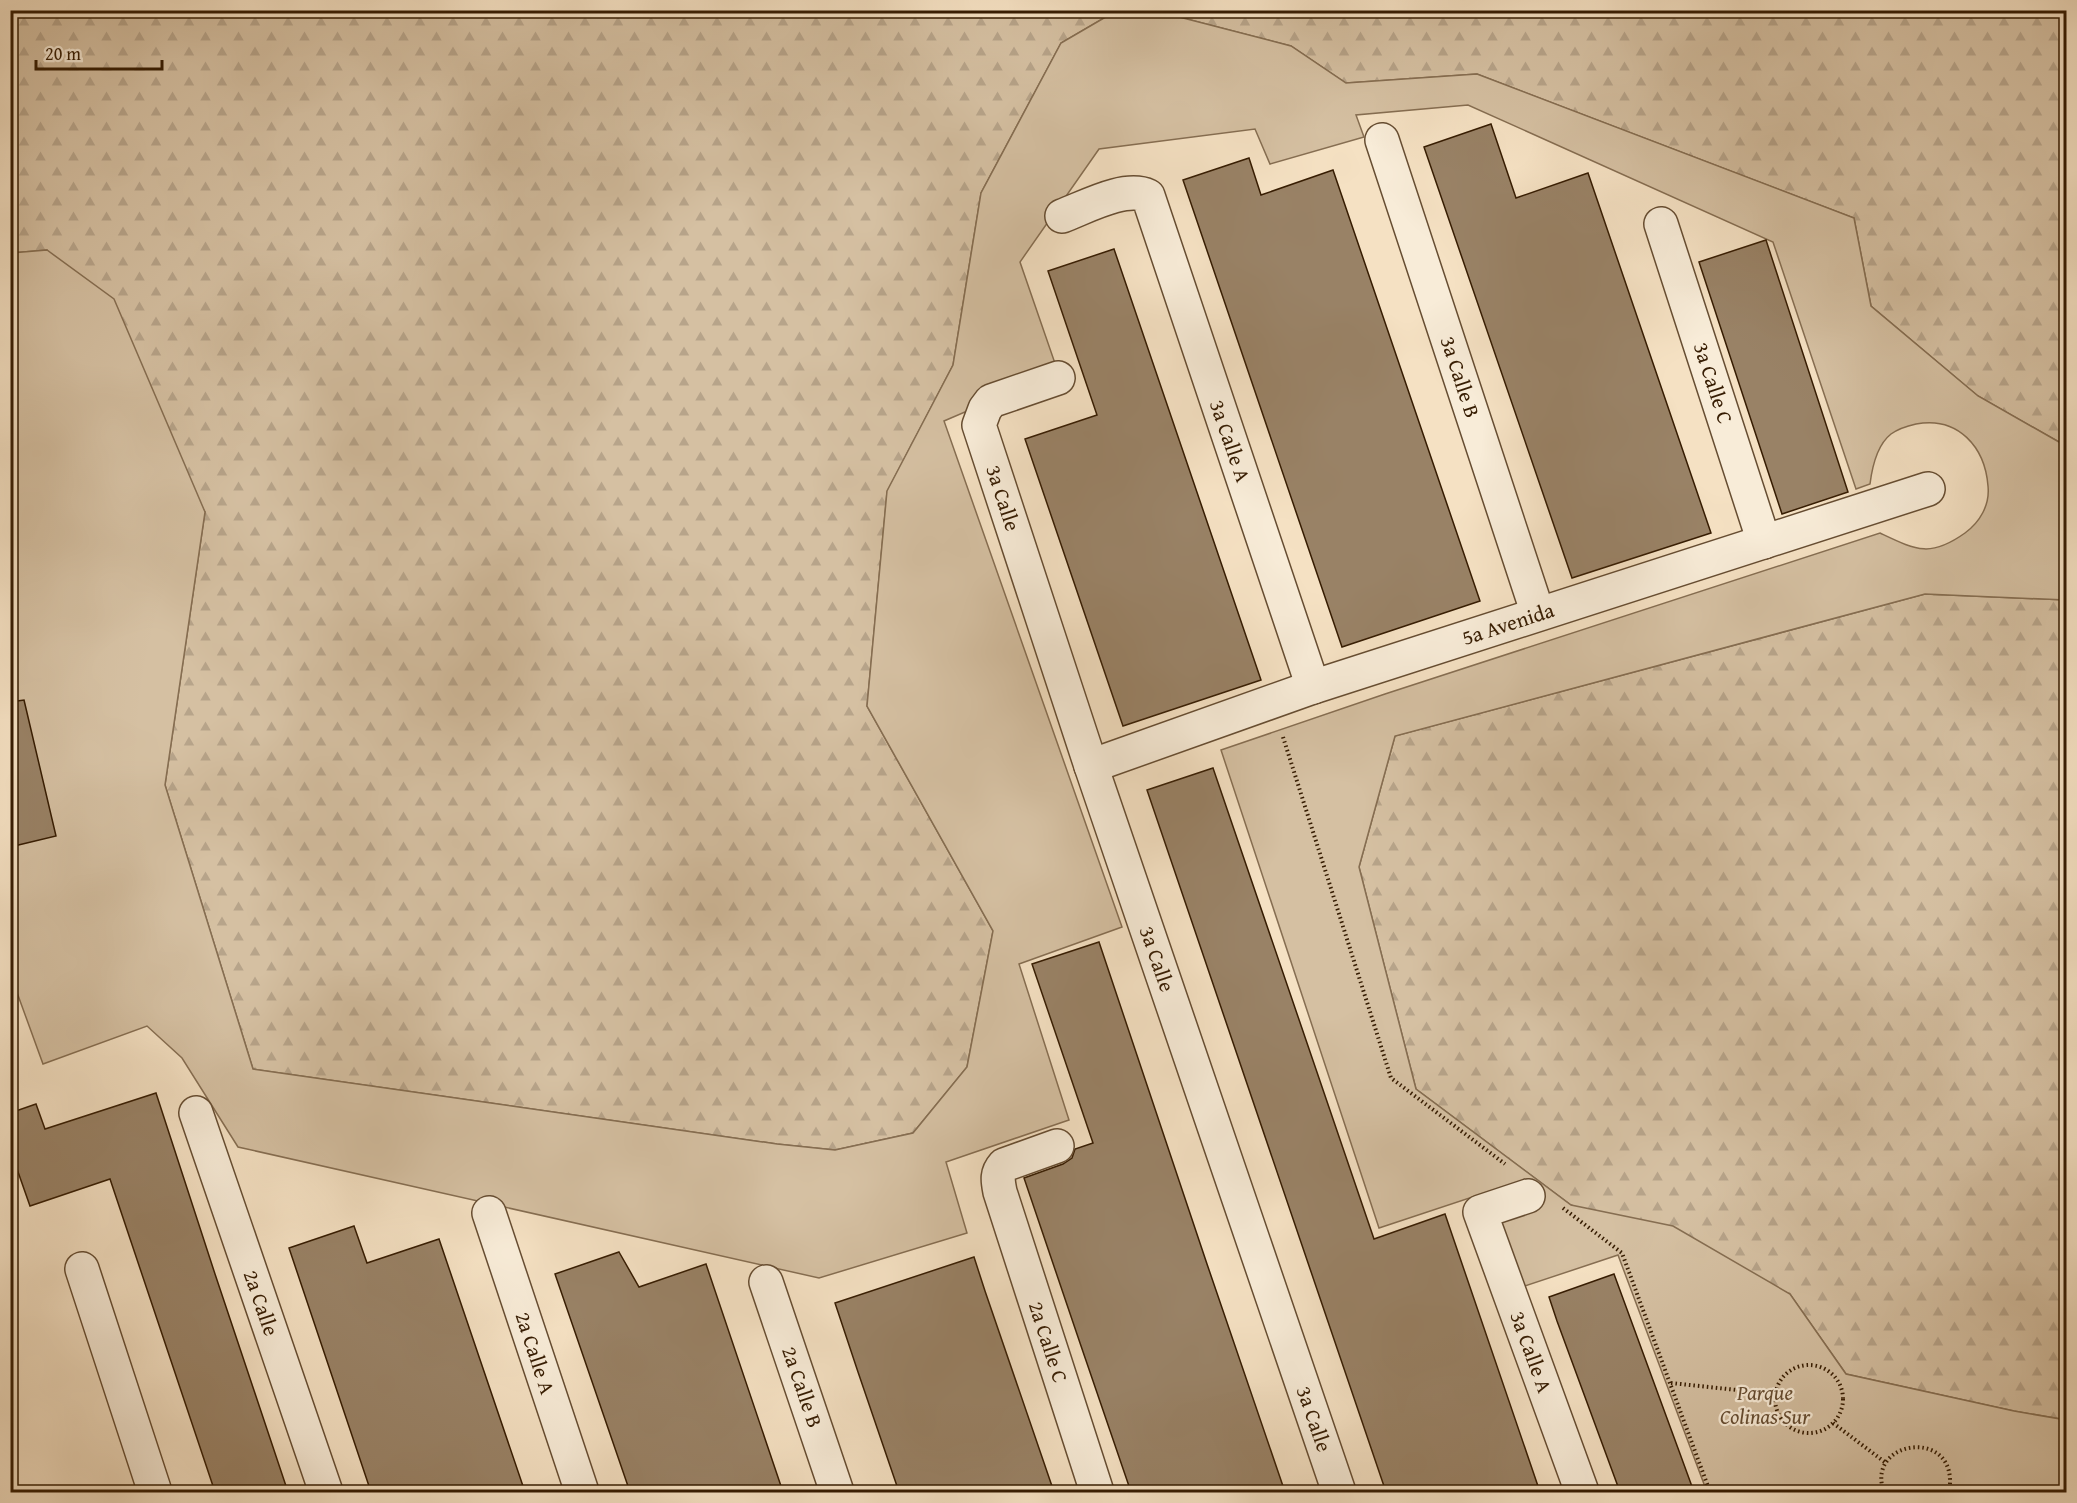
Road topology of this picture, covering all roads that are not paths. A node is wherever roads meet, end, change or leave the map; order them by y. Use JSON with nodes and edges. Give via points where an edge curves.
{"nodes":[{"id":1,"x":1382,"y":140,"type":"dead end"},
{"id":2,"x":1062,"y":216,"type":"dead end"},
{"id":3,"x":1661,"y":224,"type":"dead end"},
{"id":4,"x":1058,"y":378,"type":"dead end"},
{"id":5,"x":1928,"y":489,"type":"dead end"},
{"id":6,"x":1764,"y":542,"type":"junction"},
{"id":7,"x":1538,"y":614,"type":"junction"},
{"id":8,"x":1313,"y":687,"type":"junction"},
{"id":9,"x":1091,"y":766,"type":"junction"},
{"id":10,"x":196,"y":1113,"type":"dead end"},
{"id":11,"x":1057,"y":1146,"type":"dead end"},
{"id":12,"x":1533,"y":1190,"type":"road end"},
{"id":13,"x":489,"y":1213,"type":"dead end"},
{"id":14,"x":82,"y":1269,"type":"dead end"},
{"id":15,"x":766,"y":1282,"type":"dead end"},
{"id":16,"x":155,"y":1492,"type":"edge"},
{"id":17,"x":326,"y":1492,"type":"edge"},
{"id":18,"x":582,"y":1492,"type":"edge"},
{"id":19,"x":837,"y":1492,"type":"edge"},
{"id":20,"x":1097,"y":1492,"type":"edge"},
{"id":21,"x":1339,"y":1492,"type":"edge"},
{"id":22,"x":1582,"y":1492,"type":"edge"}],
"edges":[{"from":1,"to":7,"type":"street","name":"3a Calle B"},
{"from":2,"to":8,"type":"street","name":"3a Calle A","via":[[1115,196],[1140,192],[1148,196]]},
{"from":3,"to":6,"type":"street","name":"3a Calle C"},
{"from":4,"to":9,"type":"street","name":"3a Calle","via":[[991,401],[979,425]]},
{"from":5,"to":6,"type":"street","name":"5a Avenida"},
{"from":6,"to":7,"type":"street","name":"5a Avenida"},
{"from":7,"to":8,"type":"street","name":"5a Avenida"},
{"from":8,"to":9,"type":"street","name":"5a Avenida"},
{"from":9,"to":21,"type":"street","name":"3a Calle"},
{"from":10,"to":17,"type":"street","name":"2a Calle"},
{"from":11,"to":20,"type":"street","name":"2a Calle C","via":[[1004,1165],[997,1177]]},
{"from":12,"to":22,"type":"street","name":"3a Calle A","via":[[1479,1212]]},
{"from":13,"to":18,"type":"street","name":"2a Calle A"},
{"from":14,"to":16,"type":"street"},
{"from":15,"to":19,"type":"street","name":"2a Calle B"}]}
